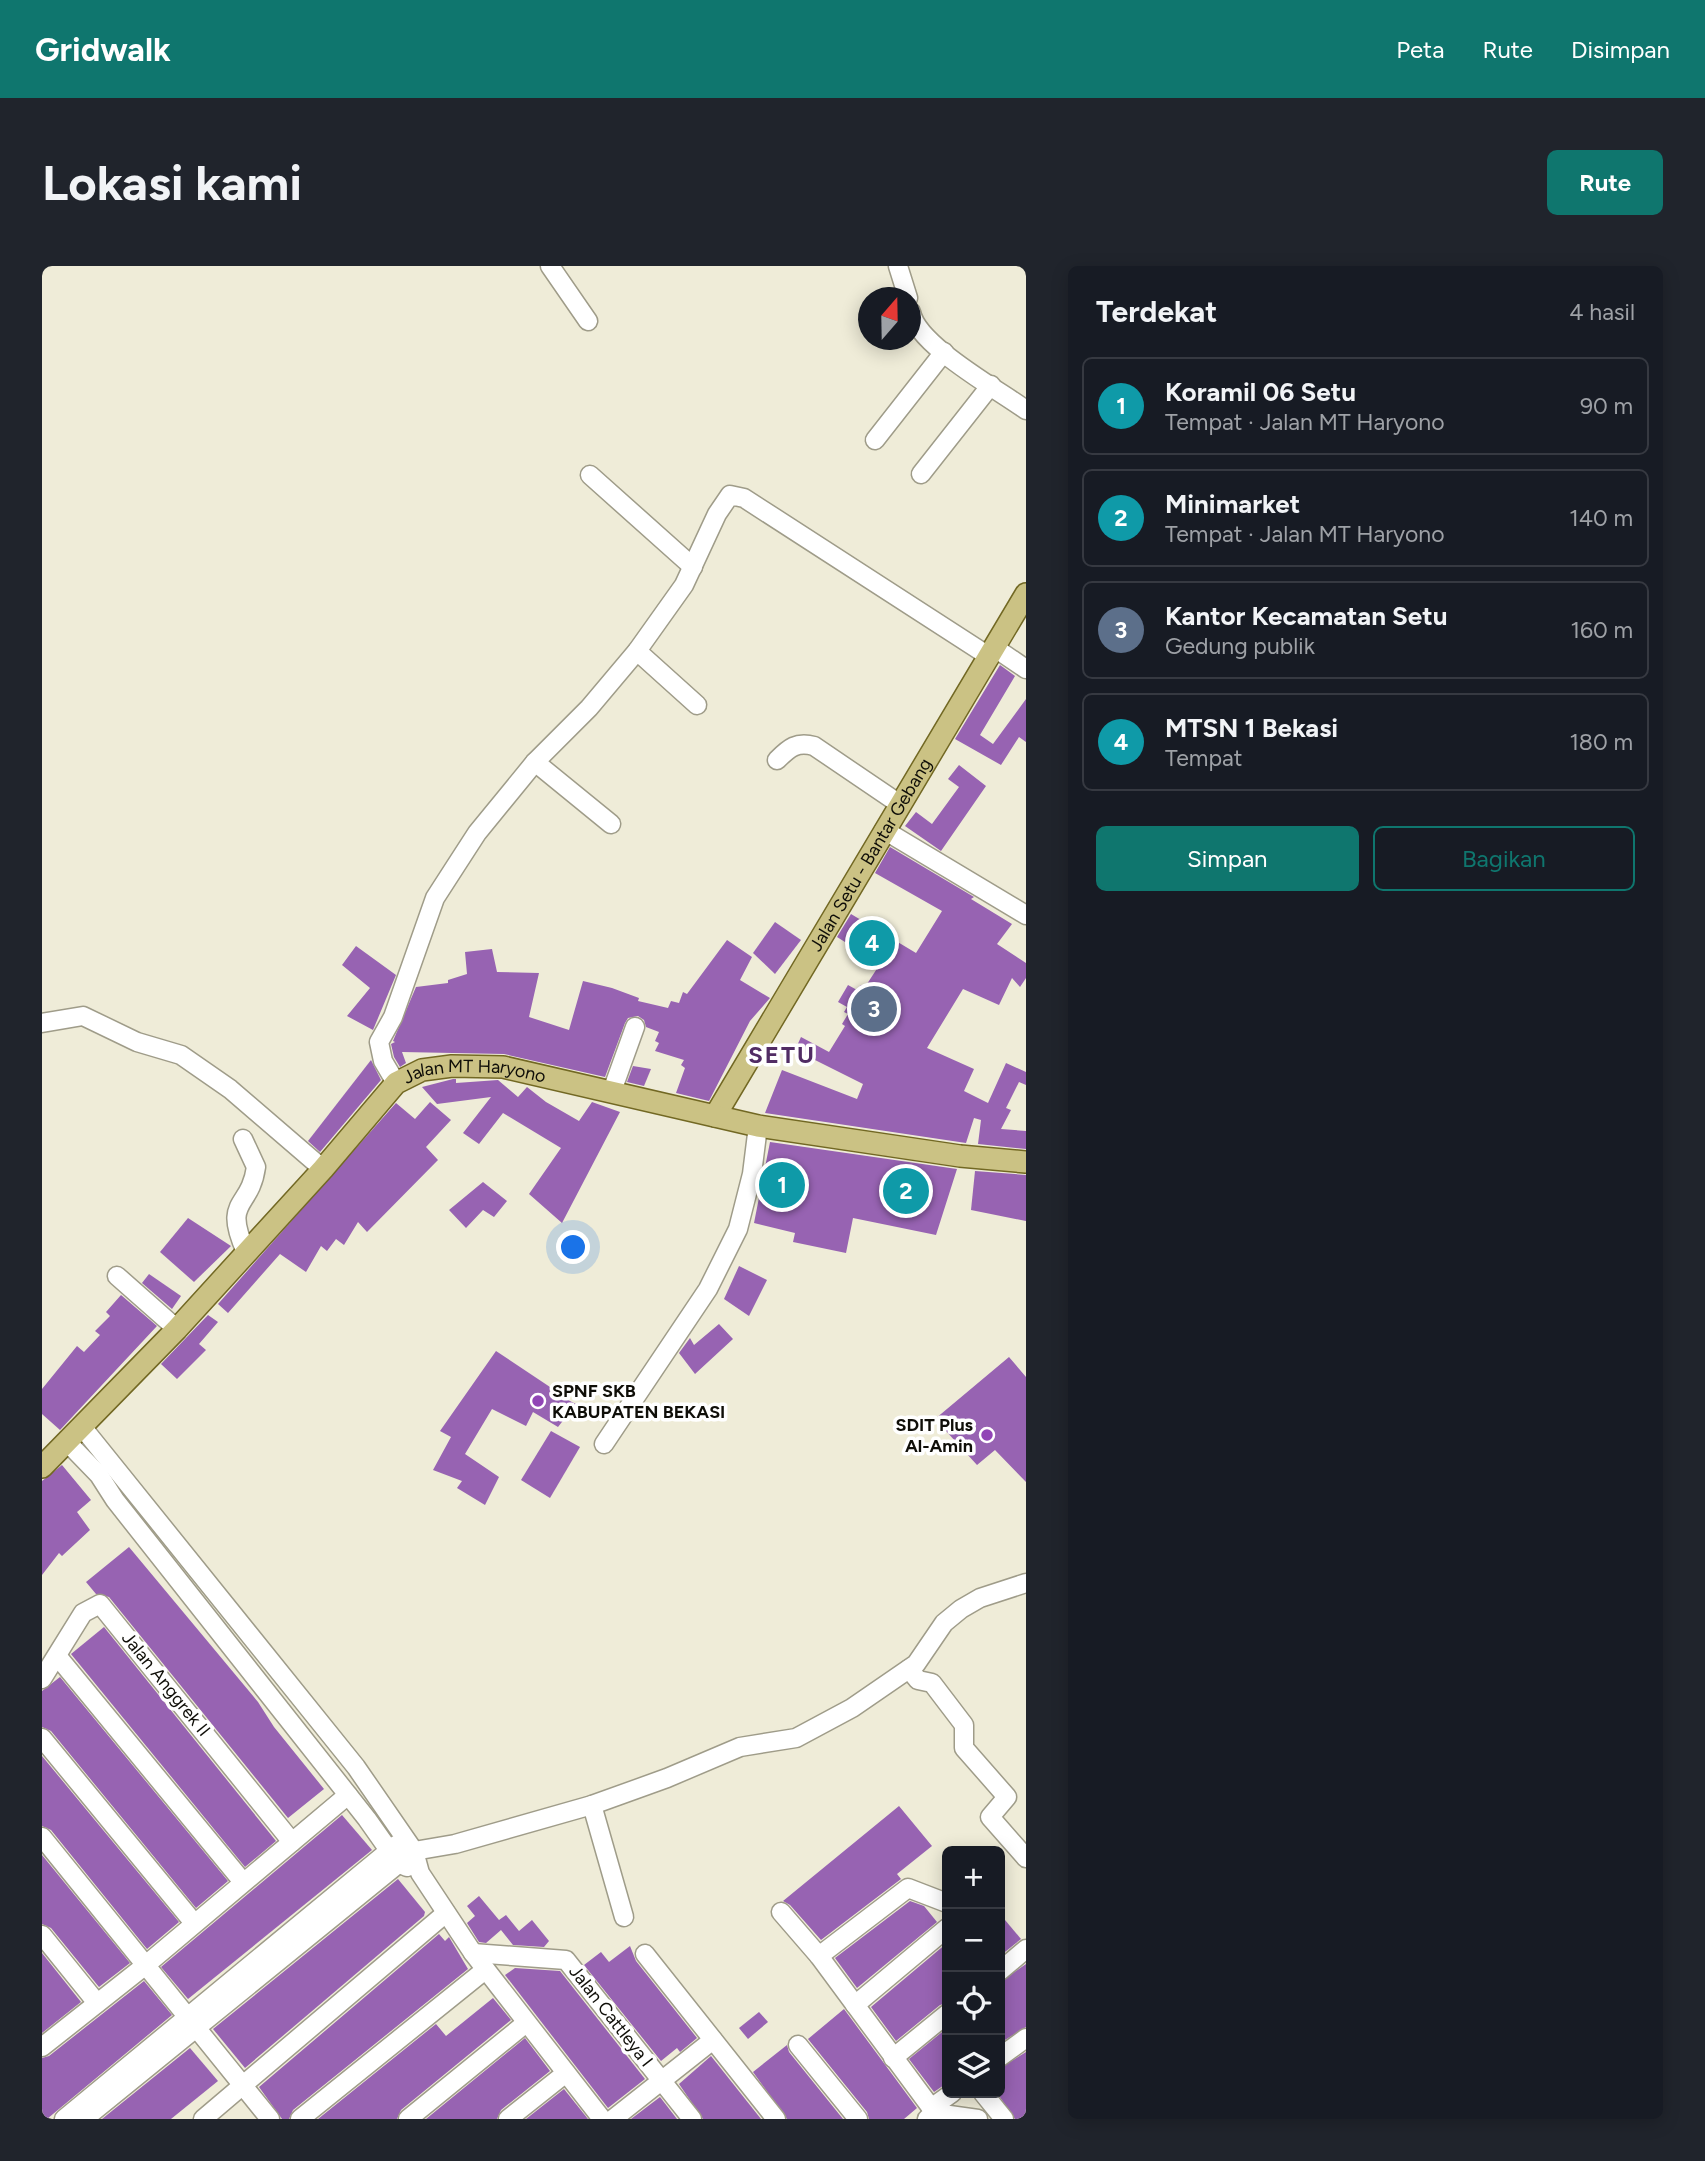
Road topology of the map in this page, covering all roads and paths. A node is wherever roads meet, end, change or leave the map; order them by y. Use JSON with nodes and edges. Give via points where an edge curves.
{"nodes":[{"id":1,"x":550,"y":266,"type":"edge"},
{"id":2,"x":898,"y":266,"type":"edge"},
{"id":3,"x":906,"y":287,"type":"edge"},
{"id":4,"x":588,"y":321,"type":"dead end"},
{"id":5,"x":921,"y":333,"type":"edge"},
{"id":6,"x":944,"y":352,"type":"junction"},
{"id":7,"x":991,"y":384,"type":"junction"},
{"id":8,"x":1026,"y":410,"type":"edge"},
{"id":9,"x":874,"y":440,"type":"dead end"},
{"id":10,"x":921,"y":474,"type":"dead end"},
{"id":11,"x":590,"y":475,"type":"dead end"},
{"id":12,"x":693,"y":567,"type":"junction"},
{"id":13,"x":1026,"y":594,"type":"edge"},
{"id":14,"x":637,"y":651,"type":"junction"},
{"id":15,"x":992,"y":652,"type":"junction"},
{"id":16,"x":1026,"y":669,"type":"edge"},
{"id":17,"x":697,"y":705,"type":"dead end"},
{"id":18,"x":777,"y":760,"type":"dead end"},
{"id":19,"x":536,"y":762,"type":"junction"},
{"id":20,"x":901,"y":805,"type":"junction"},
{"id":21,"x":611,"y":824,"type":"dead end"},
{"id":22,"x":884,"y":830,"type":"junction"},
{"id":23,"x":1026,"y":915,"type":"edge"},
{"id":24,"x":42,"y":1023,"type":"edge"},
{"id":25,"x":635,"y":1027,"type":"dead end"},
{"id":26,"x":396,"y":1083,"type":"junction"},
{"id":27,"x":612,"y":1091,"type":"junction"},
{"id":28,"x":715,"y":1116,"type":"junction"},
{"id":29,"x":758,"y":1126,"type":"junction"},
{"id":30,"x":243,"y":1139,"type":"dead end"},
{"id":31,"x":1026,"y":1163,"type":"edge"},
{"id":32,"x":323,"y":1169,"type":"junction"},
{"id":33,"x":246,"y":1252,"type":"junction"},
{"id":34,"x":117,"y":1276,"type":"dead end"},
{"id":35,"x":177,"y":1329,"type":"junction"},
{"id":36,"x":75,"y":1436,"type":"junction"},
{"id":37,"x":604,"y":1444,"type":"dead end"},
{"id":38,"x":42,"y":1467,"type":"edge"},
{"id":39,"x":1026,"y":1583,"type":"edge"},
{"id":40,"x":58,"y":1657,"type":"junction"},
{"id":41,"x":909,"y":1669,"type":"junction"},
{"id":42,"x":42,"y":1679,"type":"edge"},
{"id":43,"x":42,"y":1738,"type":"edge"},
{"id":44,"x":348,"y":1795,"type":"junction"},
{"id":45,"x":592,"y":1805,"type":"junction"},
{"id":46,"x":42,"y":1837,"type":"edge"},
{"id":47,"x":292,"y":1842,"type":"junction"},
{"id":48,"x":410,"y":1845,"type":"junction"},
{"id":49,"x":393,"y":1857,"type":"junction"},
{"id":50,"x":1026,"y":1858,"type":"edge"},
{"id":51,"x":420,"y":1873,"type":"junction"},
{"id":52,"x":243,"y":1882,"type":"junction"},
{"id":53,"x":942,"y":1901,"type":"edge"},
{"id":54,"x":781,"y":1912,"type":"dead end"},
{"id":55,"x":446,"y":1913,"type":"junction"},
{"id":56,"x":624,"y":1917,"type":"dead end"},
{"id":57,"x":194,"y":1923,"type":"junction"},
{"id":58,"x":942,"y":1932,"type":"edge"},
{"id":59,"x":42,"y":1935,"type":"edge"},
{"id":60,"x":1026,"y":1949,"type":"edge"},
{"id":61,"x":473,"y":1953,"type":"junction"},
{"id":62,"x":645,"y":1954,"type":"dead end"},
{"id":63,"x":820,"y":1956,"type":"junction"},
{"id":64,"x":147,"y":1964,"type":"junction"},
{"id":65,"x":1005,"y":1966,"type":"edge"},
{"id":66,"x":485,"y":1970,"type":"junction"},
{"id":67,"x":97,"y":2003,"type":"junction"},
{"id":68,"x":855,"y":2006,"type":"junction"},
{"id":69,"x":942,"y":2018,"type":"edge"},
{"id":70,"x":192,"y":2020,"type":"junction"},
{"id":71,"x":526,"y":2023,"type":"junction"},
{"id":72,"x":713,"y":2040,"type":"junction"},
{"id":73,"x":44,"y":2042,"type":"edge"},
{"id":74,"x":1024,"y":2042,"type":"edge"},
{"id":75,"x":798,"y":2045,"type":"dead end"},
{"id":76,"x":1005,"y":2054,"type":"edge"},
{"id":77,"x":893,"y":2058,"type":"junction"},
{"id":78,"x":566,"y":2073,"type":"junction"},
{"id":79,"x":662,"y":2081,"type":"junction"},
{"id":80,"x":244,"y":2085,"type":"junction"},
{"id":81,"x":947,"y":2098,"type":"edge"},
{"id":82,"x":987,"y":2098,"type":"edge"},
{"id":83,"x":931,"y":2113,"type":"edge"},
{"id":84,"x":64,"y":2119,"type":"edge"},
{"id":85,"x":84,"y":2119,"type":"edge"},
{"id":86,"x":203,"y":2119,"type":"edge"},
{"id":87,"x":270,"y":2119,"type":"edge"},
{"id":88,"x":300,"y":2119,"type":"edge"},
{"id":89,"x":408,"y":2119,"type":"edge"},
{"id":90,"x":508,"y":2119,"type":"edge"},
{"id":91,"x":602,"y":2119,"type":"edge"},
{"id":92,"x":613,"y":2119,"type":"edge"},
{"id":93,"x":692,"y":2119,"type":"edge"},
{"id":94,"x":776,"y":2119,"type":"edge"},
{"id":95,"x":858,"y":2119,"type":"edge"},
{"id":96,"x":978,"y":2119,"type":"edge"},
{"id":97,"x":1004,"y":2119,"type":"edge"}],
"edges":[{"from":1,"to":4,"type":"street"},
{"from":2,"to":3,"type":"street"},
{"from":5,"to":6,"type":"street"},
{"from":6,"to":7,"type":"street"},
{"from":6,"to":9,"type":"street"},
{"from":7,"to":8,"type":"street"},
{"from":7,"to":10,"type":"street"},
{"from":11,"to":12,"type":"street"},
{"from":12,"to":14,"type":"street"},
{"from":12,"to":15,"type":"street","via":[[717,514],[730,495],[737,494]]},
{"from":13,"to":15,"type":"main road","name":"Jalan Setu - Bantar Gebang"},
{"from":14,"to":17,"type":"street"},
{"from":14,"to":19,"type":"street"},
{"from":15,"to":16,"type":"street"},
{"from":15,"to":20,"type":"main road","name":"Jalan Setu - Bantar Gebang"},
{"from":18,"to":20,"type":"street","via":[[791,746],[814,747]]},
{"from":19,"to":21,"type":"street"},
{"from":19,"to":26,"type":"street","via":[[477,833],[435,898],[393,1017],[379,1042],[383,1061]]},
{"from":20,"to":22,"type":"main road","name":"Jalan Setu - Bantar Gebang"},
{"from":22,"to":23,"type":"street"},
{"from":22,"to":28,"type":"main road","name":"Jalan Setu - Bantar Gebang"},
{"from":24,"to":32,"type":"street","via":[[83,1016],[137,1042],[181,1055],[230,1089]]},
{"from":25,"to":27,"type":"street"},
{"from":26,"to":27,"type":"main road","name":"Jalan MT Haryono","via":[[422,1070],[503,1067]]},
{"from":26,"to":32,"type":"main road","name":"Jalan MT Haryono"},
{"from":27,"to":28,"type":"main road","name":"Jalan MT Haryono"},
{"from":28,"to":29,"type":"main road","name":"Jalan MT Haryono"},
{"from":29,"to":31,"type":"main road","name":"Jalan MT Haryono"},
{"from":29,"to":37,"type":"street","via":[[738,1229],[708,1289]]},
{"from":30,"to":33,"type":"street","via":[[256,1167],[236,1212],[235,1228]]},
{"from":32,"to":33,"type":"main road","name":"Jalan MT Haryono"},
{"from":33,"to":35,"type":"main road","name":"Jalan MT Haryono"},
{"from":34,"to":35,"type":"street"},
{"from":35,"to":36,"type":"main road","name":"Jalan MT Haryono"},
{"from":36,"to":38,"type":"main road","name":"Jalan MT Haryono"},
{"from":36,"to":44,"type":"street","via":[[223,1640]]},
{"from":36,"to":48,"type":"street","via":[[356,1767]]},
{"from":39,"to":41,"type":"street","via":[[961,1609],[944,1623]]},
{"from":40,"to":42,"type":"street","name":"Jalan Anggrek II"},
{"from":40,"to":47,"type":"street","name":"Jalan Anggrek II","via":[[83,1613],[97,1604],[104,1607]]},
{"from":40,"to":52,"type":"street"},
{"from":41,"to":45,"type":"street","via":[[852,1708],[796,1738],[740,1746]]},
{"from":41,"to":50,"type":"street","via":[[918,1680],[932,1683],[964,1725],[964,1748],[1006,1797],[990,1816]]},
{"from":43,"to":57,"type":"street"},
{"from":44,"to":47,"type":"street"},
{"from":44,"to":49,"type":"street"},
{"from":45,"to":48,"type":"street","via":[[455,1844]]},
{"from":45,"to":56,"type":"street"},
{"from":46,"to":64,"type":"street"},
{"from":47,"to":52,"type":"street"},
{"from":48,"to":49,"type":"street"},
{"from":48,"to":51,"type":"street"},
{"from":49,"to":51,"type":"street"},
{"from":49,"to":70,"type":"street"},
{"from":51,"to":55,"type":"street"},
{"from":52,"to":57,"type":"street"},
{"from":53,"to":63,"type":"street","via":[[908,1888]]},
{"from":54,"to":63,"type":"street"},
{"from":55,"to":61,"type":"street"},
{"from":55,"to":80,"type":"street"},
{"from":57,"to":64,"type":"street"},
{"from":58,"to":68,"type":"street"},
{"from":59,"to":67,"type":"street"},
{"from":60,"to":65,"type":"street"},
{"from":61,"to":66,"type":"street"},
{"from":61,"to":79,"type":"street","name":"Jalan Cattleya I","via":[[566,1960]]},
{"from":62,"to":72,"type":"street"},
{"from":63,"to":68,"type":"street"},
{"from":64,"to":67,"type":"street"},
{"from":64,"to":70,"type":"street"},
{"from":66,"to":71,"type":"street"},
{"from":66,"to":88,"type":"street"},
{"from":67,"to":73,"type":"street"},
{"from":68,"to":77,"type":"street"},
{"from":69,"to":77,"type":"street"},
{"from":70,"to":80,"type":"street"},
{"from":70,"to":84,"type":"street"},
{"from":70,"to":85,"type":"street"},
{"from":71,"to":78,"type":"street"},
{"from":71,"to":89,"type":"street"},
{"from":72,"to":79,"type":"street"},
{"from":72,"to":94,"type":"street"},
{"from":74,"to":76,"type":"street"},
{"from":75,"to":95,"type":"street"},
{"from":77,"to":83,"type":"street"},
{"from":78,"to":90,"type":"street"},
{"from":78,"to":91,"type":"street"},
{"from":79,"to":92,"type":"street"},
{"from":79,"to":93,"type":"street","name":"Jalan Cattleya I"},
{"from":80,"to":86,"type":"street"},
{"from":80,"to":87,"type":"street"},
{"from":81,"to":83,"type":"street"},
{"from":82,"to":97,"type":"street"},
{"from":83,"to":96,"type":"street"}]}
